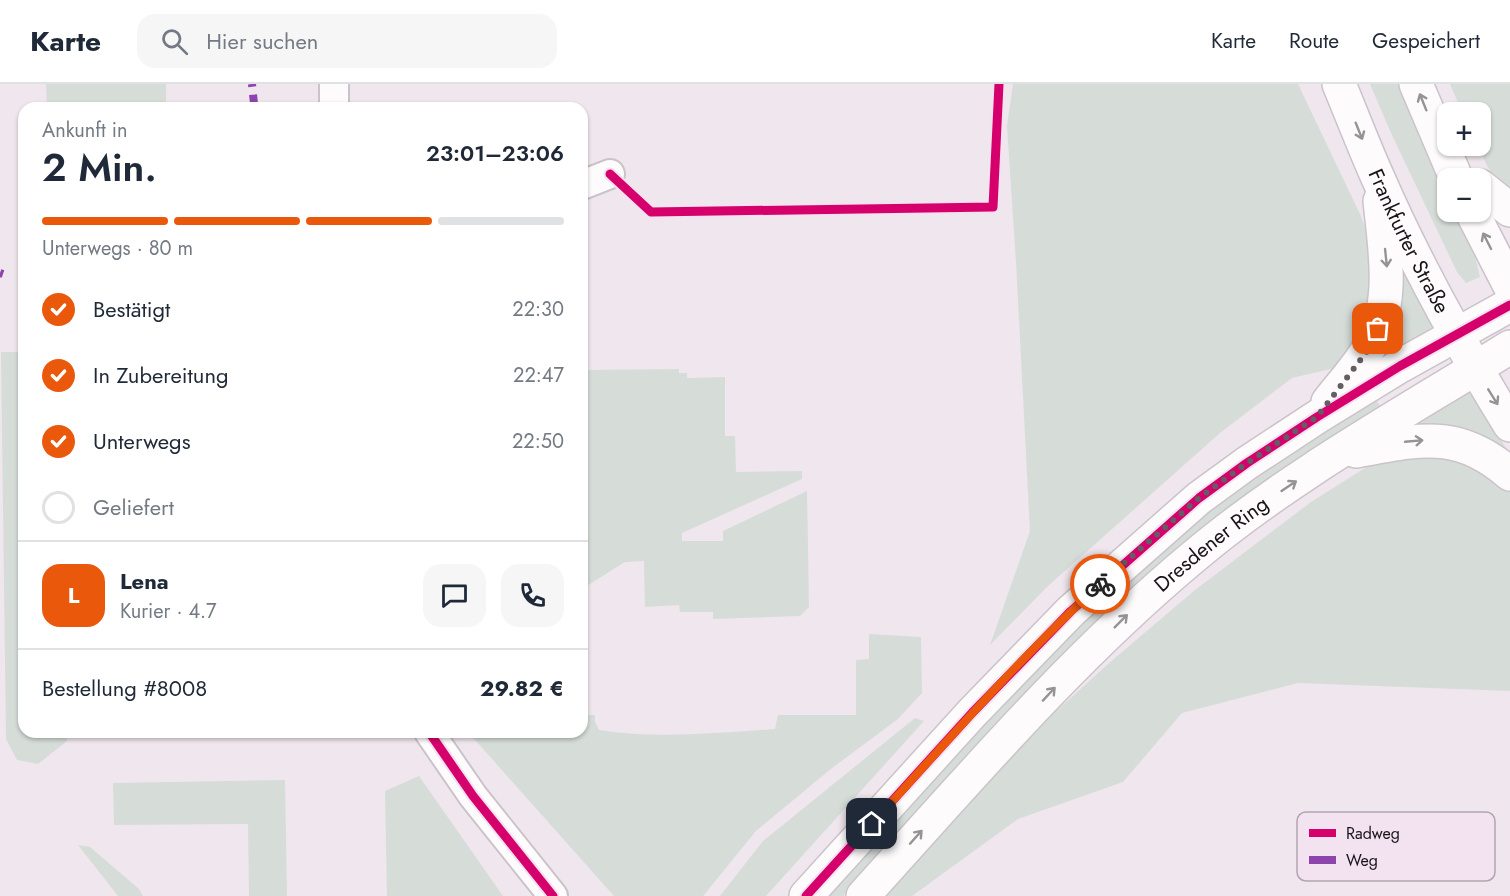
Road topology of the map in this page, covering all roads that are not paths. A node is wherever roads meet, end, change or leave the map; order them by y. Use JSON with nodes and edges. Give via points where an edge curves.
{"nodes":[{"id":1,"x":334,"y":84,"type":"edge"},
{"id":2,"x":1339,"y":84,"type":"edge"},
{"id":3,"x":1416,"y":84,"type":"edge"},
{"id":4,"x":334,"y":102,"type":"edge"},
{"id":5,"x":1456,"y":168,"type":"edge"},
{"id":6,"x":610,"y":174,"type":"dead end"},
{"id":7,"x":1378,"y":178,"type":"junction"},
{"id":8,"x":588,"y":183,"type":"edge"},
{"id":9,"x":1491,"y":195,"type":"edge"},
{"id":10,"x":1510,"y":210,"type":"edge"},
{"id":11,"x":1477,"y":222,"type":"edge"},
{"id":12,"x":1510,"y":286,"type":"edge"},
{"id":13,"x":1510,"y":305,"type":"edge"},
{"id":14,"x":1456,"y":334,"type":"junction"},
{"id":15,"x":1510,"y":347,"type":"edge"},
{"id":16,"x":1476,"y":369,"type":"junction"},
{"id":17,"x":1317,"y":417,"type":"junction"},
{"id":18,"x":1510,"y":425,"type":"edge"},
{"id":19,"x":1336,"y":455,"type":"junction"},
{"id":20,"x":1510,"y":474,"type":"edge"},
{"id":21,"x":433,"y":738,"type":"edge"},
{"id":22,"x":553,"y":896,"type":"edge"},
{"id":23,"x":806,"y":896,"type":"edge"},
{"id":24,"x":862,"y":896,"type":"edge"}],
"edges":[{"from":1,"to":4,"type":"street"},
{"from":2,"to":7,"type":"street","name":"Frankfurter Straße","one_way":true},
{"from":5,"to":3,"type":"street","one_way":true},
{"from":6,"to":8,"type":"street"},
{"from":7,"to":14,"type":"street","name":"Frankfurter Straße"},
{"from":7,"to":17,"type":"street","one_way":true,"via":[[1387,270],[1386,297],[1378,329],[1368,350]]},
{"from":9,"to":10,"type":"street"},
{"from":12,"to":11,"type":"street","one_way":true},
{"from":13,"to":14,"type":"street","name":"Dresdener Ring"},
{"from":14,"to":16,"type":"street","name":"Frankfurter Straße"},
{"from":14,"to":17,"type":"street","name":"Dresdener Ring"},
{"from":15,"to":16,"type":"street","name":"Dresdener Ring"},
{"from":16,"to":18,"type":"street","name":"Frankfurter Straße","one_way":true},
{"from":16,"to":19,"type":"street","name":"Dresdener Ring"},
{"from":17,"to":23,"type":"street","name":"Dresdener Ring","via":[[1199,498],[1071,611],[972,713]]},
{"from":19,"to":20,"type":"street","one_way":true,"via":[[1431,440],[1462,444],[1492,458]]},
{"from":24,"to":19,"type":"street","name":"Dresdener Ring","one_way":true,"via":[[1079,662],[1137,605],[1246,515]]},
{"from":21,"to":22,"type":"street","via":[[473,796]]}]}
